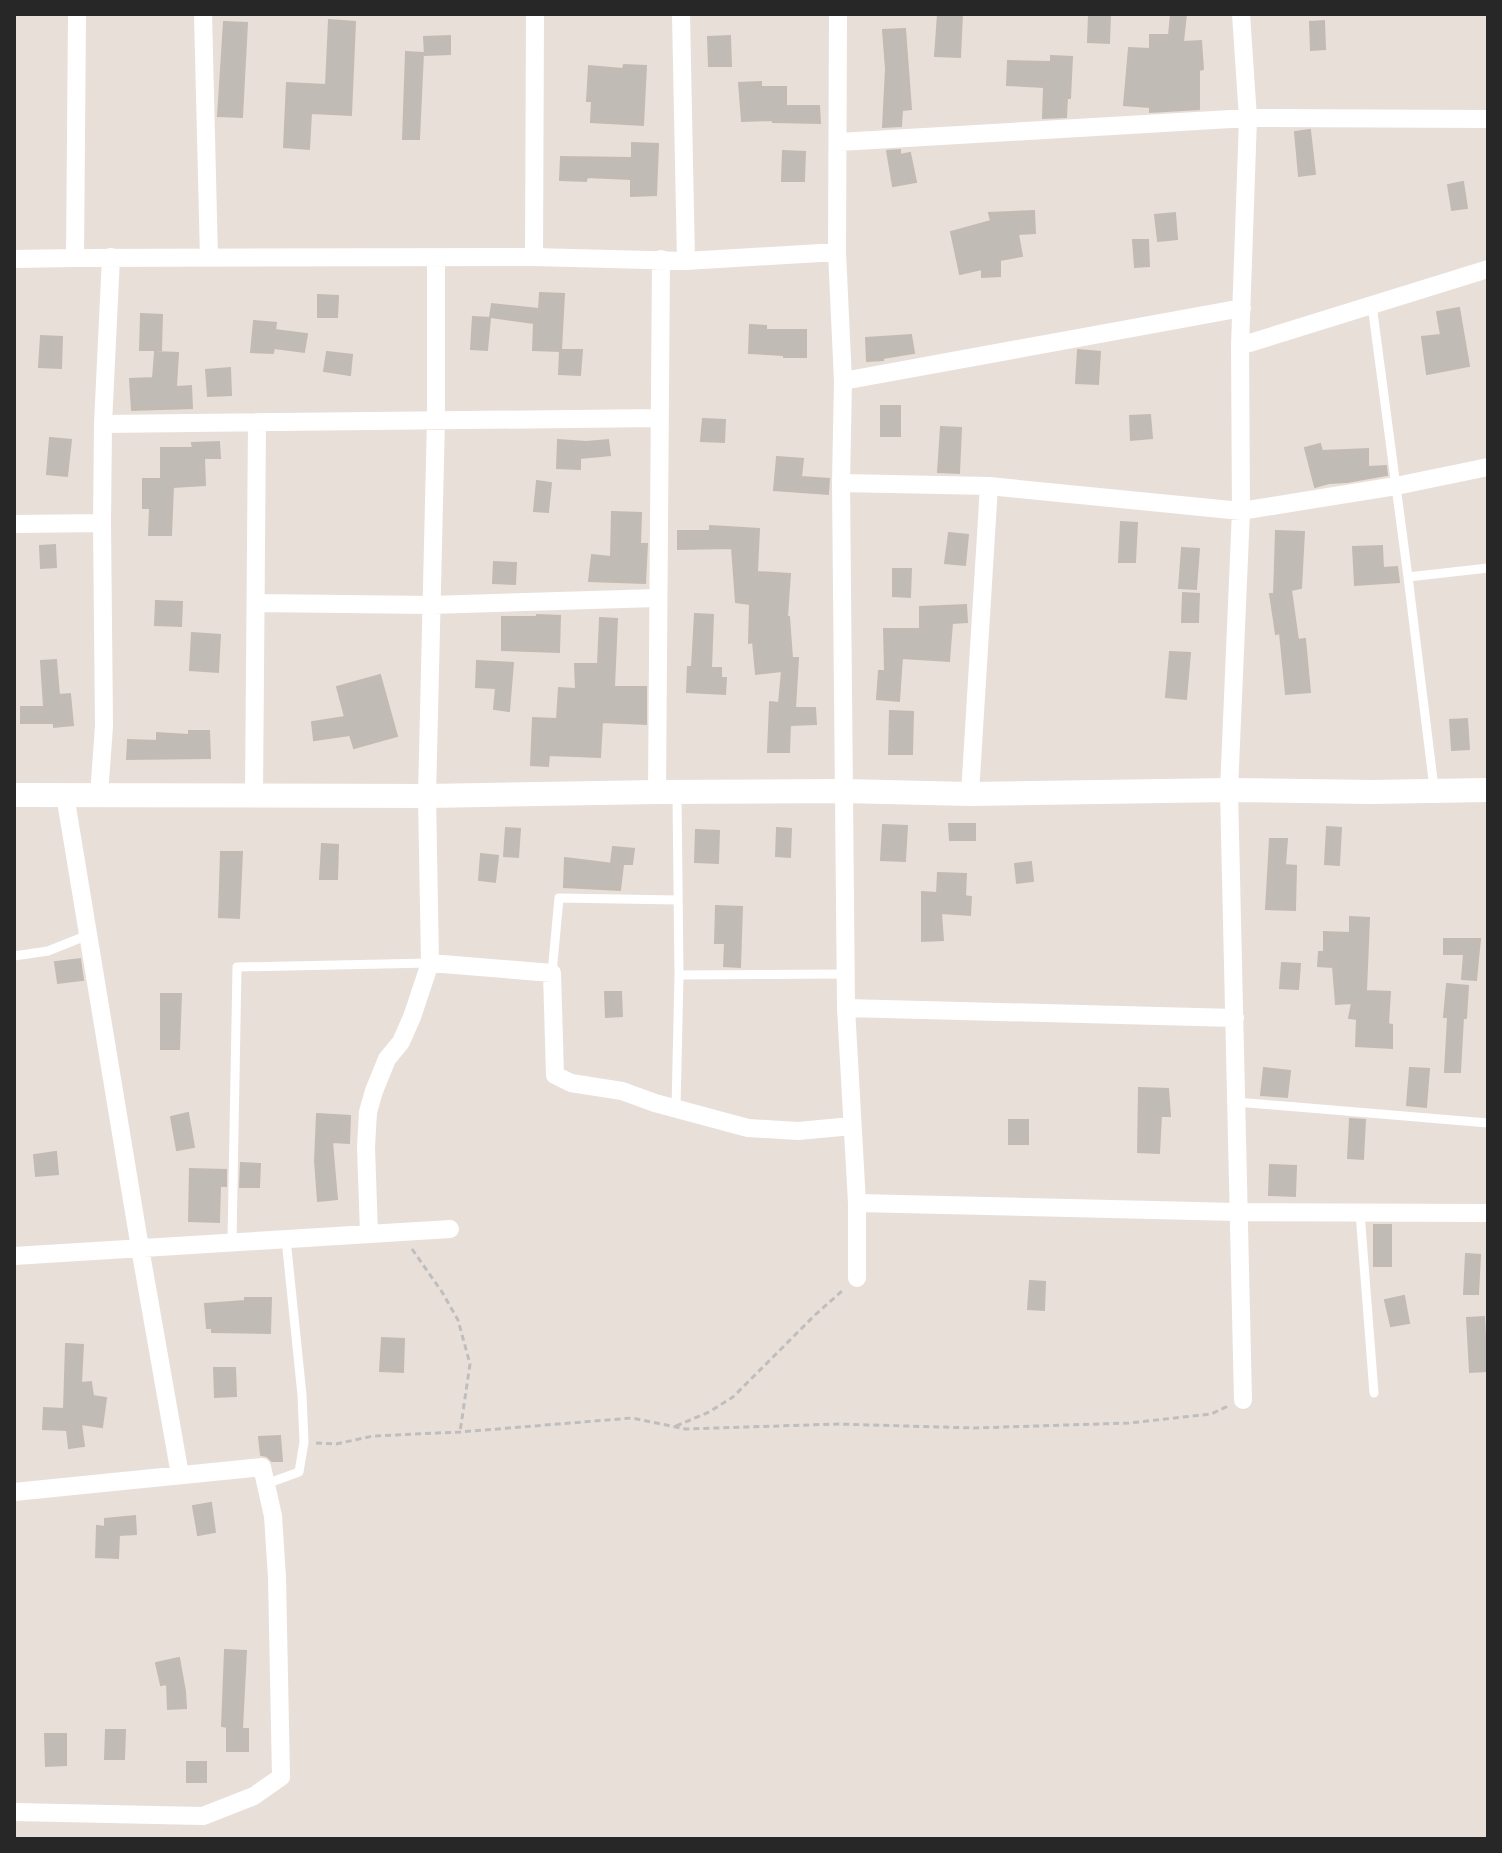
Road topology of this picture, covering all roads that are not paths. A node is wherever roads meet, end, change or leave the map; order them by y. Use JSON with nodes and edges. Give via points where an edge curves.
{"nodes":[{"id":1,"x":77,"y":14,"type":"edge"},
{"id":2,"x":203,"y":14,"type":"edge"},
{"id":3,"x":535,"y":14,"type":"edge"},
{"id":4,"x":681,"y":14,"type":"edge"},
{"id":5,"x":838,"y":14,"type":"edge"},
{"id":6,"x":1241,"y":14,"type":"edge"},
{"id":7,"x":1248,"y":118,"type":"junction"},
{"id":8,"x":1488,"y":119,"type":"edge"},
{"id":9,"x":839,"y":142,"type":"junction"},
{"id":10,"x":837,"y":252,"type":"junction"},
{"id":11,"x":111,"y":257,"type":"junction"},
{"id":12,"x":534,"y":257,"type":"junction"},
{"id":13,"x":75,"y":258,"type":"junction"},
{"id":14,"x":209,"y":258,"type":"junction"},
{"id":15,"x":436,"y":258,"type":"junction"},
{"id":16,"x":14,"y":259,"type":"edge"},
{"id":17,"x":661,"y":259,"type":"junction"},
{"id":18,"x":686,"y":261,"type":"junction"},
{"id":19,"x":1488,"y":269,"type":"edge"},
{"id":20,"x":1372,"y":305,"type":"junction"},
{"id":21,"x":1242,"y":308,"type":"junction"},
{"id":22,"x":1240,"y":346,"type":"junction"},
{"id":23,"x":843,"y":381,"type":"junction"},
{"id":24,"x":660,"y":418,"type":"junction"},
{"id":25,"x":436,"y":419,"type":"junction"},
{"id":26,"x":257,"y":422,"type":"junction"},
{"id":27,"x":103,"y":424,"type":"junction"},
{"id":28,"x":1488,"y":467,"type":"edge"},
{"id":29,"x":841,"y":483,"type":"junction"},
{"id":30,"x":989,"y":486,"type":"junction"},
{"id":31,"x":1396,"y":486,"type":"junction"},
{"id":32,"x":1241,"y":511,"type":"junction"},
{"id":33,"x":102,"y":523,"type":"junction"},
{"id":34,"x":14,"y":524,"type":"edge"},
{"id":35,"x":1488,"y":568,"type":"edge"},
{"id":36,"x":1408,"y":577,"type":"junction"},
{"id":37,"x":657,"y":598,"type":"junction"},
{"id":38,"x":257,"y":603,"type":"junction"},
{"id":39,"x":431,"y":605,"type":"junction"},
{"id":40,"x":1229,"y":790,"type":"junction"},
{"id":41,"x":1488,"y":790,"type":"edge"},
{"id":42,"x":844,"y":791,"type":"junction"},
{"id":43,"x":1434,"y":791,"type":"junction"},
{"id":44,"x":667,"y":792,"type":"junction"},
{"id":45,"x":970,"y":794,"type":"junction"},
{"id":46,"x":14,"y":795,"type":"edge"},
{"id":47,"x":65,"y":795,"type":"junction"},
{"id":48,"x":99,"y":795,"type":"junction"},
{"id":49,"x":254,"y":795,"type":"junction"},
{"id":50,"x":427,"y":796,"type":"junction"},
{"id":51,"x":678,"y":900,"type":"junction"},
{"id":52,"x":88,"y":935,"type":"junction"},
{"id":53,"x":14,"y":956,"type":"edge"},
{"id":54,"x":430,"y":963,"type":"junction"},
{"id":55,"x":552,"y":973,"type":"junction"},
{"id":56,"x":846,"y":974,"type":"junction"},
{"id":57,"x":679,"y":975,"type":"junction"},
{"id":58,"x":846,"y":1008,"type":"junction"},
{"id":59,"x":1235,"y":1018,"type":"junction"},
{"id":60,"x":1236,"y":1102,"type":"junction"},
{"id":61,"x":676,"y":1109,"type":"junction"},
{"id":62,"x":1488,"y":1123,"type":"edge"},
{"id":63,"x":852,"y":1126,"type":"junction"},
{"id":64,"x":857,"y":1203,"type":"junction"},
{"id":65,"x":1237,"y":1212,"type":"junction"},
{"id":66,"x":1360,"y":1213,"type":"junction"},
{"id":67,"x":1488,"y":1213,"type":"edge"},
{"id":68,"x":450,"y":1229,"type":"dead end"},
{"id":69,"x":369,"y":1234,"type":"junction"},
{"id":70,"x":286,"y":1239,"type":"junction"},
{"id":71,"x":232,"y":1241,"type":"junction"},
{"id":72,"x":140,"y":1248,"type":"junction"},
{"id":73,"x":14,"y":1256,"type":"edge"},
{"id":74,"x":857,"y":1278,"type":"road end"},
{"id":75,"x":1374,"y":1393,"type":"dead end"},
{"id":76,"x":1243,"y":1400,"type":"road end"},
{"id":77,"x":180,"y":1475,"type":"junction"},
{"id":78,"x":266,"y":1484,"type":"junction"},
{"id":79,"x":14,"y":1492,"type":"edge"},
{"id":80,"x":14,"y":1812,"type":"edge"}],
"edges":[{"from":1,"to":13,"type":"street"},
{"from":2,"to":14,"type":"street"},
{"from":3,"to":12,"type":"street"},
{"from":4,"to":18,"type":"street"},
{"from":5,"to":9,"type":"street"},
{"from":6,"to":7,"type":"street"},
{"from":7,"to":8,"type":"street"},
{"from":7,"to":9,"type":"street"},
{"from":7,"to":21,"type":"street"},
{"from":9,"to":10,"type":"street"},
{"from":10,"to":18,"type":"street"},
{"from":10,"to":23,"type":"street"},
{"from":11,"to":13,"type":"street"},
{"from":11,"to":14,"type":"street"},
{"from":11,"to":27,"type":"street"},
{"from":12,"to":15,"type":"street"},
{"from":12,"to":17,"type":"street"},
{"from":13,"to":16,"type":"street"},
{"from":14,"to":15,"type":"street"},
{"from":15,"to":25,"type":"street"},
{"from":17,"to":18,"type":"street"},
{"from":17,"to":24,"type":"street"},
{"from":19,"to":20,"type":"street"},
{"from":20,"to":22,"type":"street"},
{"from":20,"to":31,"type":"lane"},
{"from":21,"to":22,"type":"street"},
{"from":21,"to":23,"type":"street"},
{"from":22,"to":32,"type":"street"},
{"from":23,"to":29,"type":"street"},
{"from":24,"to":25,"type":"street"},
{"from":24,"to":37,"type":"street"},
{"from":25,"to":26,"type":"street"},
{"from":25,"to":39,"type":"street"},
{"from":26,"to":27,"type":"street"},
{"from":26,"to":38,"type":"street"},
{"from":27,"to":33,"type":"street"},
{"from":28,"to":31,"type":"street"},
{"from":29,"to":30,"type":"street"},
{"from":29,"to":42,"type":"street"},
{"from":30,"to":32,"type":"street"},
{"from":30,"to":45,"type":"street"},
{"from":31,"to":32,"type":"street"},
{"from":31,"to":36,"type":"lane"},
{"from":32,"to":40,"type":"street"},
{"from":33,"to":34,"type":"street"},
{"from":33,"to":48,"type":"street","via":[[104,726]]},
{"from":35,"to":36,"type":"lane"},
{"from":36,"to":43,"type":"lane"},
{"from":37,"to":39,"type":"street"},
{"from":37,"to":44,"type":"street"},
{"from":38,"to":39,"type":"street"},
{"from":38,"to":49,"type":"street"},
{"from":39,"to":50,"type":"street"},
{"from":40,"to":43,"type":"street"},
{"from":40,"to":45,"type":"street"},
{"from":40,"to":59,"type":"street"},
{"from":41,"to":43,"type":"street"},
{"from":42,"to":44,"type":"street"},
{"from":42,"to":45,"type":"street"},
{"from":42,"to":56,"type":"street"},
{"from":44,"to":50,"type":"street"},
{"from":44,"to":51,"type":"lane"},
{"from":46,"to":47,"type":"street"},
{"from":47,"to":48,"type":"street"},
{"from":47,"to":52,"type":"street"},
{"from":48,"to":49,"type":"street"},
{"from":49,"to":50,"type":"street"},
{"from":50,"to":54,"type":"street"},
{"from":51,"to":55,"type":"lane","via":[[559,898]]},
{"from":51,"to":57,"type":"lane"},
{"from":52,"to":53,"type":"lane","via":[[48,951]]},
{"from":52,"to":72,"type":"street"},
{"from":54,"to":55,"type":"street"},
{"from":54,"to":69,"type":"street","via":[[412,1017],[387,1059],[368,1112]]},
{"from":54,"to":71,"type":"lane","via":[[237,967]]},
{"from":55,"to":61,"type":"street","via":[[555,1075]]},
{"from":56,"to":57,"type":"lane"},
{"from":56,"to":58,"type":"street"},
{"from":57,"to":61,"type":"lane"},
{"from":58,"to":59,"type":"street"},
{"from":58,"to":63,"type":"street"},
{"from":59,"to":60,"type":"street"},
{"from":60,"to":62,"type":"lane"},
{"from":60,"to":65,"type":"street"},
{"from":61,"to":63,"type":"street","via":[[748,1128]]},
{"from":63,"to":64,"type":"street"},
{"from":64,"to":65,"type":"street"},
{"from":64,"to":74,"type":"street"},
{"from":65,"to":66,"type":"street"},
{"from":65,"to":76,"type":"street"},
{"from":66,"to":67,"type":"street"},
{"from":66,"to":75,"type":"lane"},
{"from":68,"to":69,"type":"street"},
{"from":69,"to":70,"type":"street"},
{"from":70,"to":71,"type":"street"},
{"from":70,"to":78,"type":"lane","via":[[304,1442],[299,1472]]},
{"from":71,"to":72,"type":"street"},
{"from":72,"to":73,"type":"street"},
{"from":72,"to":77,"type":"street"},
{"from":77,"to":78,"type":"street","via":[[262,1467]]},
{"from":77,"to":79,"type":"street"},
{"from":78,"to":80,"type":"street","via":[[277,1577],[281,1777],[254,1796],[203,1816]]}]}
